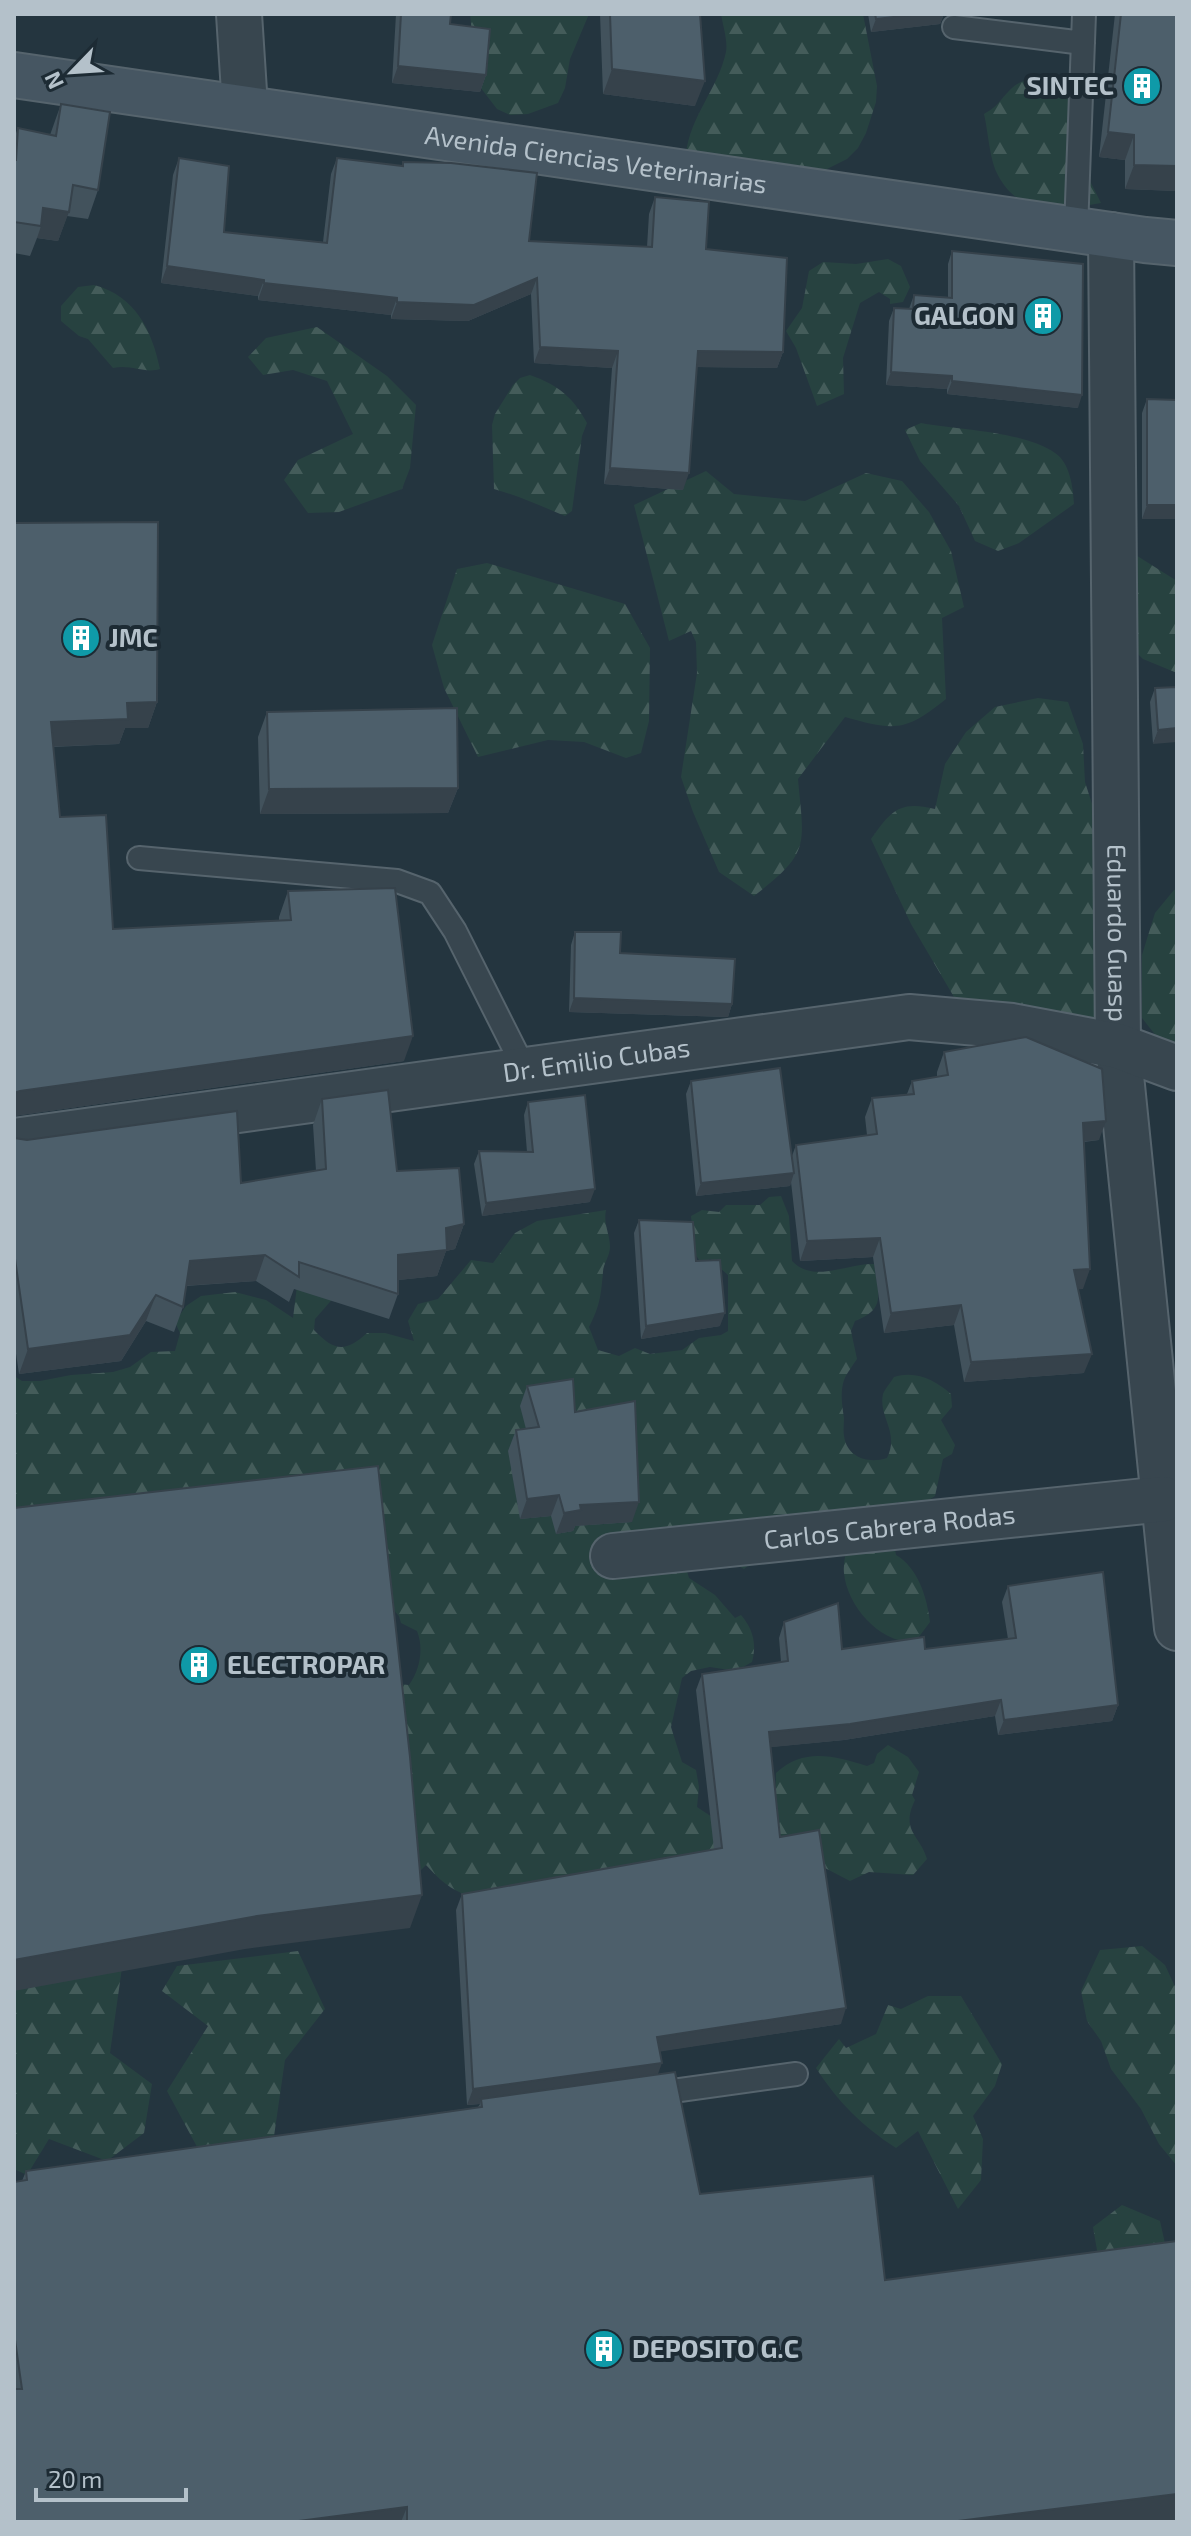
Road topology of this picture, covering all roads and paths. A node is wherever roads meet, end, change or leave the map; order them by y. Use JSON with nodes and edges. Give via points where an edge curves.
{"nodes":[{"id":1,"x":239,"y":14,"type":"edge"},
{"id":2,"x":1084,"y":14,"type":"edge"},
{"id":3,"x":954,"y":27,"type":"dead end"},
{"id":4,"x":1083,"y":43,"type":"junction"},
{"id":5,"x":14,"y":75,"type":"edge"},
{"id":6,"x":245,"y":107,"type":"junction"},
{"id":7,"x":1094,"y":232,"type":"junction"},
{"id":8,"x":1177,"y":243,"type":"edge"},
{"id":9,"x":139,"y":858,"type":"dead end"},
{"id":10,"x":1118,"y":1046,"type":"junction"},
{"id":11,"x":1177,"y":1068,"type":"edge"},
{"id":12,"x":525,"y":1070,"type":"junction"},
{"id":13,"x":14,"y":1141,"type":"edge"},
{"id":14,"x":1164,"y":1499,"type":"junction"},
{"id":15,"x":613,"y":1556,"type":"dead end"},
{"id":16,"x":1177,"y":1628,"type":"edge"},
{"id":17,"x":796,"y":2074,"type":"dead end"},
{"id":18,"x":624,"y":2098,"type":"edge"}],
"edges":[{"from":1,"to":6,"type":"street"},
{"from":2,"to":4,"type":"lane"},
{"from":3,"to":4,"type":"lane"},
{"from":4,"to":7,"type":"lane"},
{"from":5,"to":6,"type":"main road","name":"Avenida Ciencias Veterinarias"},
{"from":6,"to":7,"type":"main road","name":"Avenida Ciencias Veterinarias"},
{"from":7,"to":8,"type":"main road","name":"Avenida Ciencias Veterinarias"},
{"from":7,"to":10,"type":"street","name":"Eduardo Guasp"},
{"from":9,"to":12,"type":"lane","via":[[397,881],[430,893],[455,931]]},
{"from":10,"to":11,"type":"street","name":"Dr. Emilio Cubas"},
{"from":10,"to":12,"type":"street","name":"Dr. Emilio Cubas","via":[[1012,1026],[909,1017]]},
{"from":10,"to":14,"type":"street","name":"Eduardo Guasp"},
{"from":12,"to":13,"type":"street","name":"Dr. Emilio Cubas"},
{"from":14,"to":15,"type":"street","name":"Carlos Cabrera Rodas"},
{"from":14,"to":16,"type":"street","name":"Eduardo Guasp"},
{"from":17,"to":18,"type":"lane"}]}
